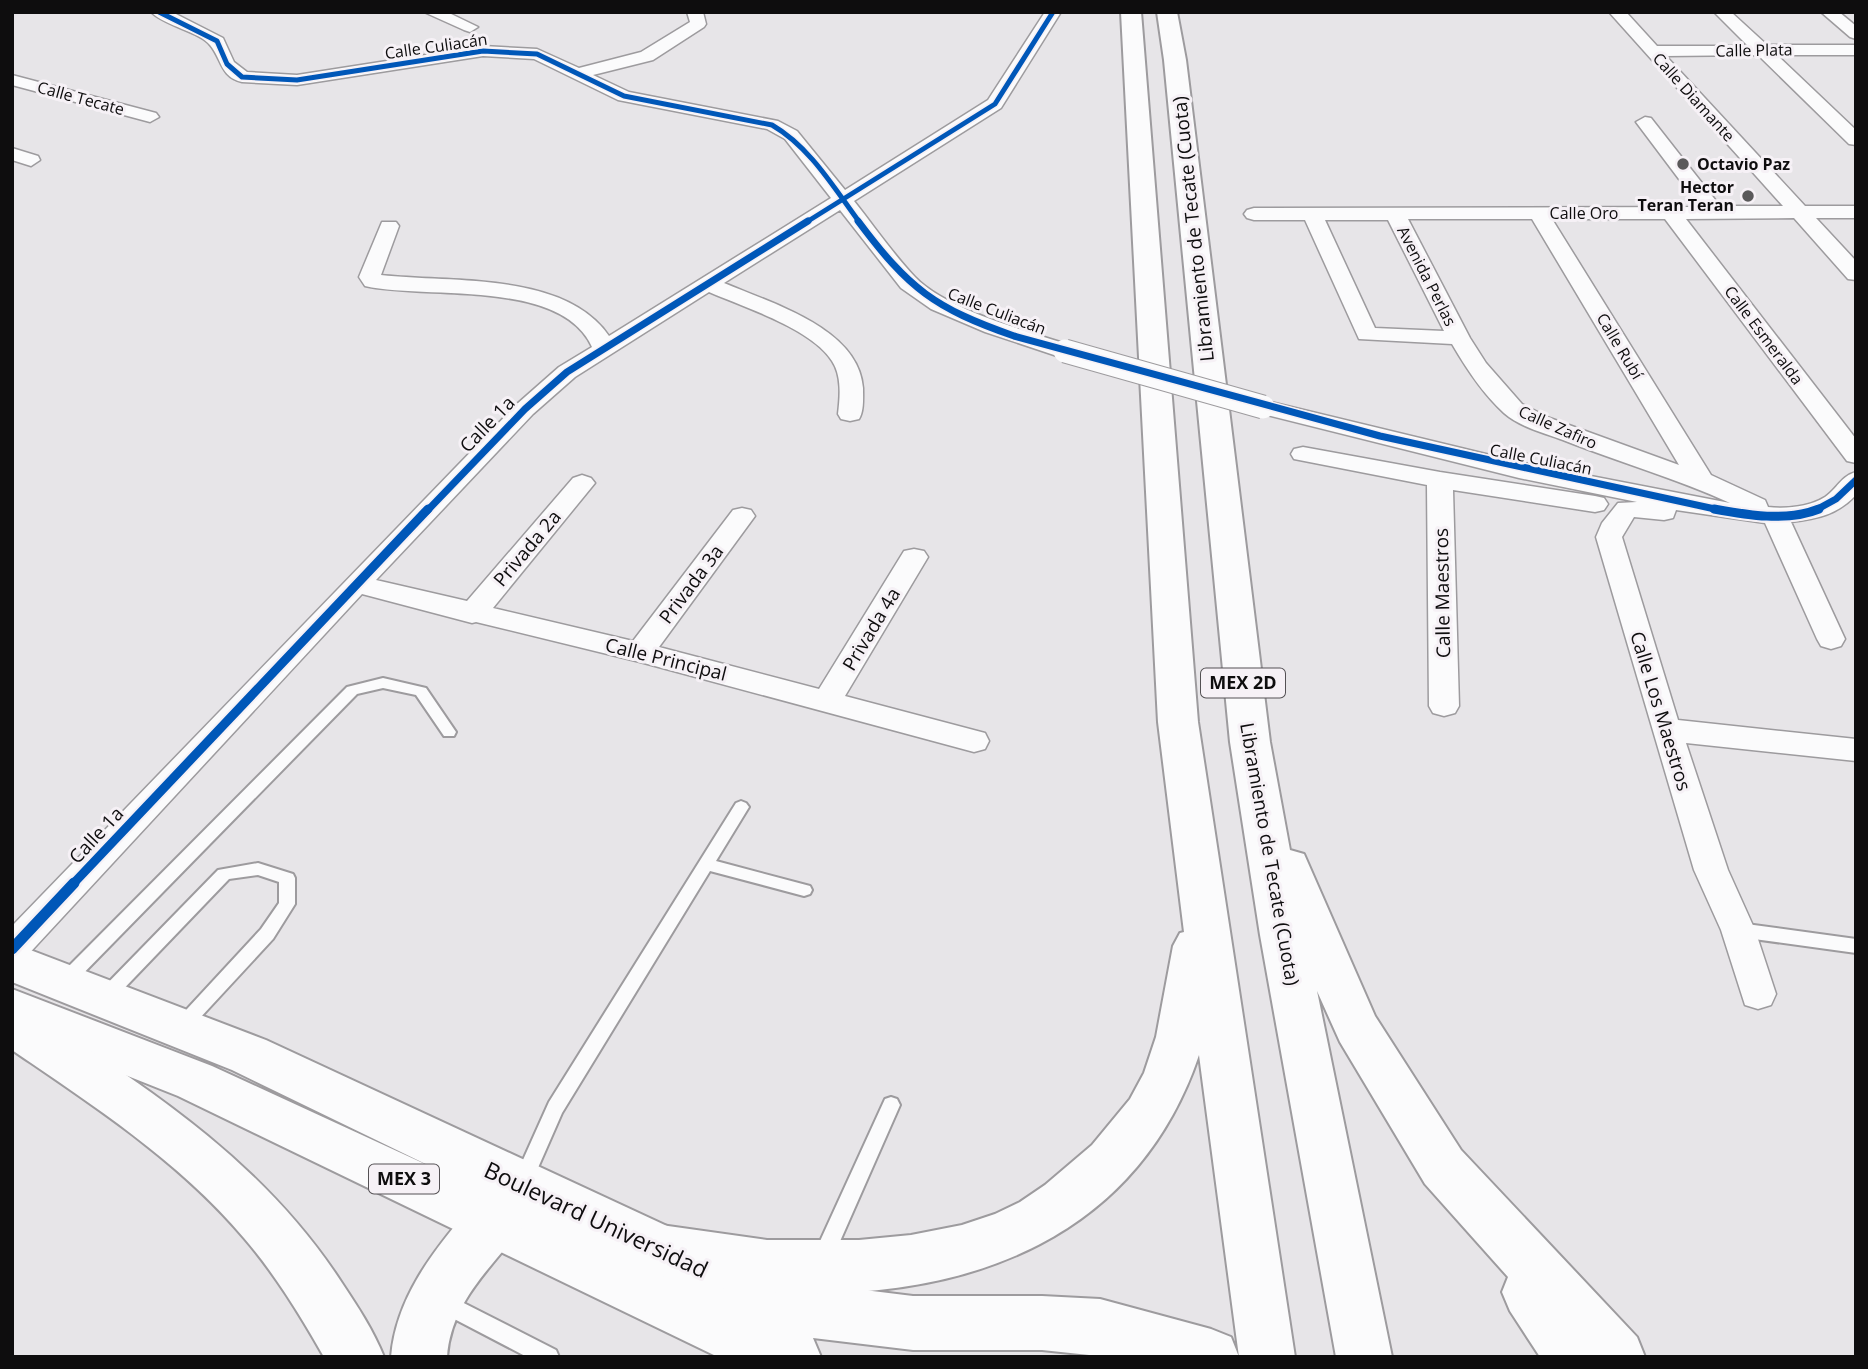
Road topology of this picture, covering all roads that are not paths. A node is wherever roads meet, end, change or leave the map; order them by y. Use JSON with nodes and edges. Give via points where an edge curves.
{"nodes":[{"id":1,"x":432,"y":12,"type":"edge"},
{"id":2,"x":695,"y":12,"type":"edge"},
{"id":3,"x":1053,"y":12,"type":"edge"},
{"id":4,"x":1131,"y":12,"type":"edge"},
{"id":5,"x":1167,"y":12,"type":"edge"},
{"id":6,"x":1618,"y":12,"type":"edge"},
{"id":7,"x":1722,"y":12,"type":"edge"},
{"id":8,"x":1829,"y":12,"type":"edge"},
{"id":9,"x":167,"y":15,"type":"edge"},
{"id":10,"x":470,"y":27,"type":"dead end"},
{"id":11,"x":1856,"y":34,"type":"edge"},
{"id":12,"x":1762,"y":50,"type":"junction"},
{"id":13,"x":1856,"y":50,"type":"edge"},
{"id":14,"x":1652,"y":51,"type":"junction"},
{"id":15,"x":580,"y":73,"type":"junction"},
{"id":16,"x":12,"y":80,"type":"edge"},
{"id":17,"x":150,"y":117,"type":"dead end"},
{"id":18,"x":1645,"y":122,"type":"dead end"},
{"id":19,"x":1856,"y":140,"type":"edge"},
{"id":20,"x":12,"y":154,"type":"edge"},
{"id":21,"x":32,"y":160,"type":"dead end"},
{"id":22,"x":843,"y":197,"type":"junction"},
{"id":23,"x":1800,"y":212,"type":"junction"},
{"id":24,"x":1856,"y":212,"type":"edge"},
{"id":25,"x":1538,"y":213,"type":"junction"},
{"id":26,"x":1715,"y":213,"type":"junction"},
{"id":27,"x":1254,"y":214,"type":"dead end"},
{"id":28,"x":1312,"y":214,"type":"junction"},
{"id":29,"x":1395,"y":214,"type":"junction"},
{"id":30,"x":1672,"y":214,"type":"junction"},
{"id":31,"x":389,"y":226,"type":"dead end"},
{"id":32,"x":1856,"y":274,"type":"edge"},
{"id":33,"x":709,"y":284,"type":"junction"},
{"id":34,"x":1459,"y":338,"type":"junction"},
{"id":35,"x":604,"y":349,"type":"junction"},
{"id":36,"x":850,"y":414,"type":"dead end"},
{"id":37,"x":1303,"y":454,"type":"dead end"},
{"id":38,"x":1856,"y":456,"type":"edge"},
{"id":39,"x":1440,"y":480,"type":"junction"},
{"id":40,"x":1856,"y":480,"type":"edge"},
{"id":41,"x":582,"y":483,"type":"dead end"},
{"id":42,"x":1705,"y":494,"type":"junction"},
{"id":43,"x":1627,"y":509,"type":"junction"},
{"id":44,"x":742,"y":516,"type":"dead end"},
{"id":45,"x":1775,"y":516,"type":"junction"},
{"id":46,"x":914,"y":557,"type":"dead end"},
{"id":47,"x":356,"y":584,"type":"junction"},
{"id":48,"x":472,"y":614,"type":"junction"},
{"id":49,"x":1831,"y":639,"type":"dead end"},
{"id":50,"x":640,"y":652,"type":"junction"},
{"id":51,"x":828,"y":700,"type":"junction"},
{"id":52,"x":1444,"y":706,"type":"dead end"},
{"id":53,"x":1666,"y":730,"type":"junction"},
{"id":54,"x":449,"y":732,"type":"dead end"},
{"id":55,"x":974,"y":741,"type":"dead end"},
{"id":56,"x":1250,"y":742,"type":"junction"},
{"id":57,"x":1856,"y":750,"type":"edge"},
{"id":58,"x":741,"y":807,"type":"dead end"},
{"id":59,"x":706,"y":864,"type":"junction"},
{"id":60,"x":804,"y":890,"type":"dead end"},
{"id":61,"x":1202,"y":899,"type":"junction"},
{"id":62,"x":1738,"y":930,"type":"junction"},
{"id":63,"x":1856,"y":946,"type":"edge"},
{"id":64,"x":12,"y":949,"type":"edge"},
{"id":65,"x":12,"y":962,"type":"edge"},
{"id":66,"x":84,"y":990,"type":"junction"},
{"id":67,"x":1758,"y":993,"type":"dead end"},
{"id":68,"x":12,"y":1009,"type":"edge"},
{"id":69,"x":12,"y":1024,"type":"edge"},
{"id":70,"x":180,"y":1028,"type":"junction"},
{"id":71,"x":891,"y":1105,"type":"dead end"},
{"id":72,"x":1443,"y":1167,"type":"junction"},
{"id":73,"x":507,"y":1205,"type":"junction"},
{"id":74,"x":661,"y":1251,"type":"junction"},
{"id":75,"x":819,"y":1267,"type":"junction"},
{"id":76,"x":436,"y":1298,"type":"junction"},
{"id":77,"x":1264,"y":1341,"type":"edge"},
{"id":78,"x":1363,"y":1352,"type":"edge"},
{"id":79,"x":356,"y":1357,"type":"edge"},
{"id":80,"x":419,"y":1357,"type":"edge"},
{"id":81,"x":549,"y":1357,"type":"edge"},
{"id":82,"x":793,"y":1357,"type":"edge"},
{"id":83,"x":1211,"y":1357,"type":"edge"},
{"id":84,"x":1574,"y":1357,"type":"edge"},
{"id":85,"x":1617,"y":1357,"type":"edge"}],
"edges":[{"from":1,"to":10,"type":"street"},
{"from":2,"to":15,"type":"street","via":[[698,24],[647,56]]},
{"from":3,"to":22,"type":"street","name":"Calle 1a","via":[[995,104]]},
{"from":4,"to":61,"type":"main road","number":"MEX 2D","via":[[1178,722]]},
{"from":5,"to":56,"type":"main road","name":"Libramiento de Tecate (Cuota)","number":"MEX 2D"},
{"from":6,"to":14,"type":"street","name":"Calle Diamante"},
{"from":7,"to":12,"type":"street"},
{"from":8,"to":11,"type":"street"},
{"from":9,"to":15,"type":"street","name":"Calle Culiacán","via":[[217,41],[227,64],[242,77],[309,79],[493,51],[537,54]]},
{"from":12,"to":13,"type":"street","name":"Calle Plata"},
{"from":12,"to":14,"type":"street","name":"Calle Plata"},
{"from":12,"to":19,"type":"street"},
{"from":14,"to":23,"type":"street","name":"Calle Diamante"},
{"from":15,"to":22,"type":"street","name":"Calle Culiacán","via":[[624,96],[772,125],[791,135]]},
{"from":16,"to":17,"type":"street","name":"Calle Tecate"},
{"from":18,"to":26,"type":"street"},
{"from":20,"to":21,"type":"street"},
{"from":22,"to":33,"type":"street","name":"Calle 1a"},
{"from":22,"to":42,"type":"street","name":"Calle Culiacán","bridge":true,"via":[[900,273],[939,304],[993,327],[1263,407],[1519,470]]},
{"from":23,"to":24,"type":"street","name":"Calle Oro"},
{"from":23,"to":26,"type":"street","name":"Calle Oro"},
{"from":23,"to":32,"type":"street","name":"Calle Diamante"},
{"from":25,"to":29,"type":"street","name":"Calle Oro"},
{"from":25,"to":30,"type":"street","name":"Calle Oro"},
{"from":25,"to":42,"type":"street","name":"Calle Rubí"},
{"from":26,"to":30,"type":"street","name":"Calle Oro"},
{"from":27,"to":28,"type":"street","name":"Calle Oro"},
{"from":28,"to":29,"type":"street","name":"Calle Oro"},
{"from":28,"to":34,"type":"street","via":[[1367,334]]},
{"from":29,"to":34,"type":"street","name":"Avenida Perlas"},
{"from":30,"to":38,"type":"street","name":"Calle Esmeralda"},
{"from":31,"to":35,"type":"street","via":[[370,278],[373,281],[452,284],[530,295],[588,324]]},
{"from":33,"to":35,"type":"street","name":"Calle 1a"},
{"from":33,"to":36,"type":"street","via":[[821,337],[841,355],[851,379]]},
{"from":34,"to":42,"type":"street","name":"Calle Zafiro","via":[[1477,367],[1514,409]]},
{"from":35,"to":47,"type":"street","name":"Calle 1a","via":[[567,372],[525,410]]},
{"from":37,"to":39,"type":"street"},
{"from":39,"to":43,"type":"street"},
{"from":39,"to":52,"type":"street","name":"Calle Maestros"},
{"from":40,"to":45,"type":"street","name":"Calle Culiacán","via":[[1835,502],[1813,512]]},
{"from":41,"to":48,"type":"street","name":"Privada 2a"},
{"from":42,"to":43,"type":"street","via":[[1682,513]]},
{"from":42,"to":45,"type":"street","name":"Calle Culiacán"},
{"from":43,"to":53,"type":"street","name":"Calle Los Maestros","via":[[1609,537]]},
{"from":44,"to":50,"type":"street","name":"Privada 3a"},
{"from":45,"to":49,"type":"street"},
{"from":46,"to":51,"type":"street","name":"Privada 4a"},
{"from":47,"to":48,"type":"street","name":"Calle Principal"},
{"from":47,"to":64,"type":"street","name":"Calle 1a"},
{"from":48,"to":50,"type":"street","name":"Calle Principal"},
{"from":50,"to":51,"type":"street","name":"Calle Principal"},
{"from":51,"to":55,"type":"street","name":"Calle Principal"},
{"from":53,"to":57,"type":"street"},
{"from":53,"to":62,"type":"street","name":"Calle Los Maestros","via":[[1711,870]]},
{"from":54,"to":66,"type":"lane","via":[[421,691],[383,683],[352,690]]},
{"from":56,"to":72,"type":"main road","via":[[1275,830],[1352,1016]]},
{"from":56,"to":78,"type":"main road","name":"Libramiento de Tecate (Cuota)","number":"MEX 2D"},
{"from":58,"to":59,"type":"lane"},
{"from":59,"to":60,"type":"lane"},
{"from":59,"to":73,"type":"lane","via":[[555,1108]]},
{"from":61,"to":75,"type":"main road","via":[[1181,1036],[1161,1090],[1137,1132],[1104,1169],[1053,1211],[988,1243],[888,1263]]},
{"from":61,"to":77,"type":"main road","number":"MEX 2D"},
{"from":62,"to":63,"type":"lane"},
{"from":62,"to":67,"type":"street","name":"Calle Los Maestros"},
{"from":65,"to":66,"type":"main road","name":"Boulevard Universidad","number":"MEX 3"},
{"from":66,"to":70,"type":"main road","name":"Boulevard Universidad","number":"MEX 3"},
{"from":66,"to":70,"type":"lane","via":[[224,874],[258,869],[287,878],[287,904],[267,934]]},
{"from":68,"to":73,"type":"main road","name":"Boulevard Universidad","number":"MEX 3","via":[[195,1081],[361,1157]]},
{"from":69,"to":79,"type":"main road","via":[[170,1133],[246,1202],[302,1270]]},
{"from":70,"to":73,"type":"main road","name":"Boulevard Universidad","number":"MEX 3","via":[[249,1055]]},
{"from":71,"to":75,"type":"lane"},
{"from":72,"to":84,"type":"main road"},
{"from":72,"to":85,"type":"main road"},
{"from":73,"to":74,"type":"main road","name":"Boulevard Universidad","number":"MEX 3"},
{"from":73,"to":76,"type":"main road"},
{"from":73,"to":82,"type":"main road","name":"Boulevard Universidad","number":"MEX 3","via":[[742,1339]]},
{"from":74,"to":75,"type":"main road","via":[[780,1267]]},
{"from":74,"to":83,"type":"main road","name":"Boulevard Universidad","number":"MEX 3","via":[[744,1289],[807,1310],[913,1323],[1100,1327]]},
{"from":76,"to":80,"type":"main road","via":[[424,1320]]},
{"from":76,"to":81,"type":"lane"}]}
